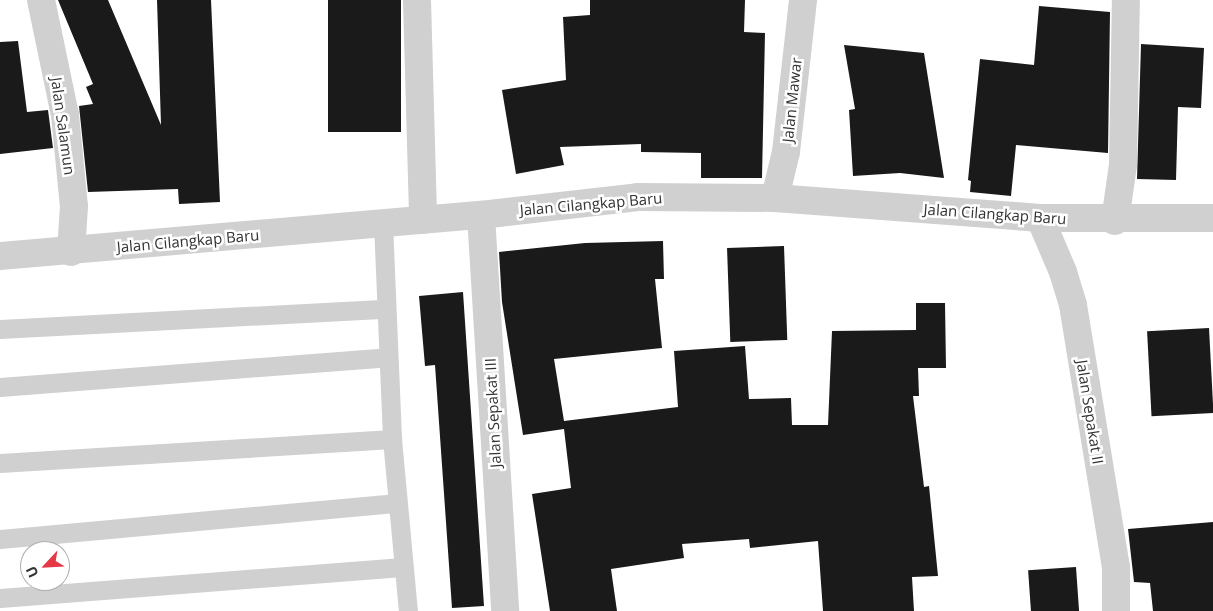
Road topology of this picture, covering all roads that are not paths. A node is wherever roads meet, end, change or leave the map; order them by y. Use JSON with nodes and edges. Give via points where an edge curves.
{"nodes":[{"id":1,"x":41,"y":0,"type":"edge"},
{"id":2,"x":418,"y":0,"type":"edge"},
{"id":3,"x":428,"y":0,"type":"edge"},
{"id":4,"x":803,"y":0,"type":"edge"},
{"id":5,"x":1126,"y":0,"type":"edge"},
{"id":6,"x":775,"y":198,"type":"junction"},
{"id":7,"x":481,"y":216,"type":"junction"},
{"id":8,"x":1040,"y":218,"type":"junction"},
{"id":9,"x":1213,"y":218,"type":"edge"},
{"id":10,"x":430,"y":219,"type":"junction"},
{"id":11,"x":1115,"y":220,"type":"junction"},
{"id":12,"x":383,"y":223,"type":"junction"},
{"id":13,"x":71,"y":252,"type":"junction"},
{"id":14,"x":0,"y":256,"type":"edge"},
{"id":15,"x":385,"y":309,"type":"junction"},
{"id":16,"x":0,"y":329,"type":"edge"},
{"id":17,"x":388,"y":357,"type":"junction"},
{"id":18,"x":0,"y":387,"type":"edge"},
{"id":19,"x":392,"y":439,"type":"junction"},
{"id":20,"x":0,"y":463,"type":"edge"},
{"id":21,"x":398,"y":503,"type":"junction"},
{"id":22,"x":0,"y":539,"type":"edge"},
{"id":23,"x":403,"y":567,"type":"junction"},
{"id":24,"x":0,"y":598,"type":"edge"},
{"id":25,"x":408,"y":611,"type":"edge"},
{"id":26,"x":505,"y":611,"type":"edge"},
{"id":27,"x":1116,"y":611,"type":"edge"}],
"edges":[{"from":1,"to":13,"type":"street","name":"Jalan Salamun","via":[[64,115],[74,206]]},
{"from":2,"to":10,"type":"street"},
{"from":3,"to":10,"type":"street"},
{"from":4,"to":6,"type":"street","name":"Jalan Mawar","via":[[786,152]]},
{"from":5,"to":11,"type":"street","via":[[1123,165]]},
{"from":6,"to":7,"type":"street","name":"Jalan Cilangkap Baru","via":[[638,197]]},
{"from":6,"to":8,"type":"street","name":"Jalan Cilangkap Baru"},
{"from":7,"to":10,"type":"street","name":"Jalan Cilangkap Baru"},
{"from":7,"to":26,"type":"street","name":"Jalan Sepakat III"},
{"from":8,"to":11,"type":"street","name":"Jalan Cilangkap Baru"},
{"from":8,"to":27,"type":"street","name":"Jalan Sepakat II","via":[[1063,272],[1073,306],[1116,568]]},
{"from":9,"to":11,"type":"street","name":"Jalan Cilangkap Baru"},
{"from":10,"to":12,"type":"street","name":"Jalan Cilangkap Baru"},
{"from":12,"to":13,"type":"street","name":"Jalan Cilangkap Baru"},
{"from":12,"to":15,"type":"lane"},
{"from":13,"to":14,"type":"street","name":"Jalan Cilangkap Baru"},
{"from":15,"to":16,"type":"lane"},
{"from":15,"to":17,"type":"lane"},
{"from":17,"to":18,"type":"lane"},
{"from":17,"to":19,"type":"lane"},
{"from":19,"to":20,"type":"lane"},
{"from":19,"to":21,"type":"lane"},
{"from":21,"to":22,"type":"lane"},
{"from":21,"to":23,"type":"lane"},
{"from":23,"to":24,"type":"lane"},
{"from":23,"to":25,"type":"lane"}]}
